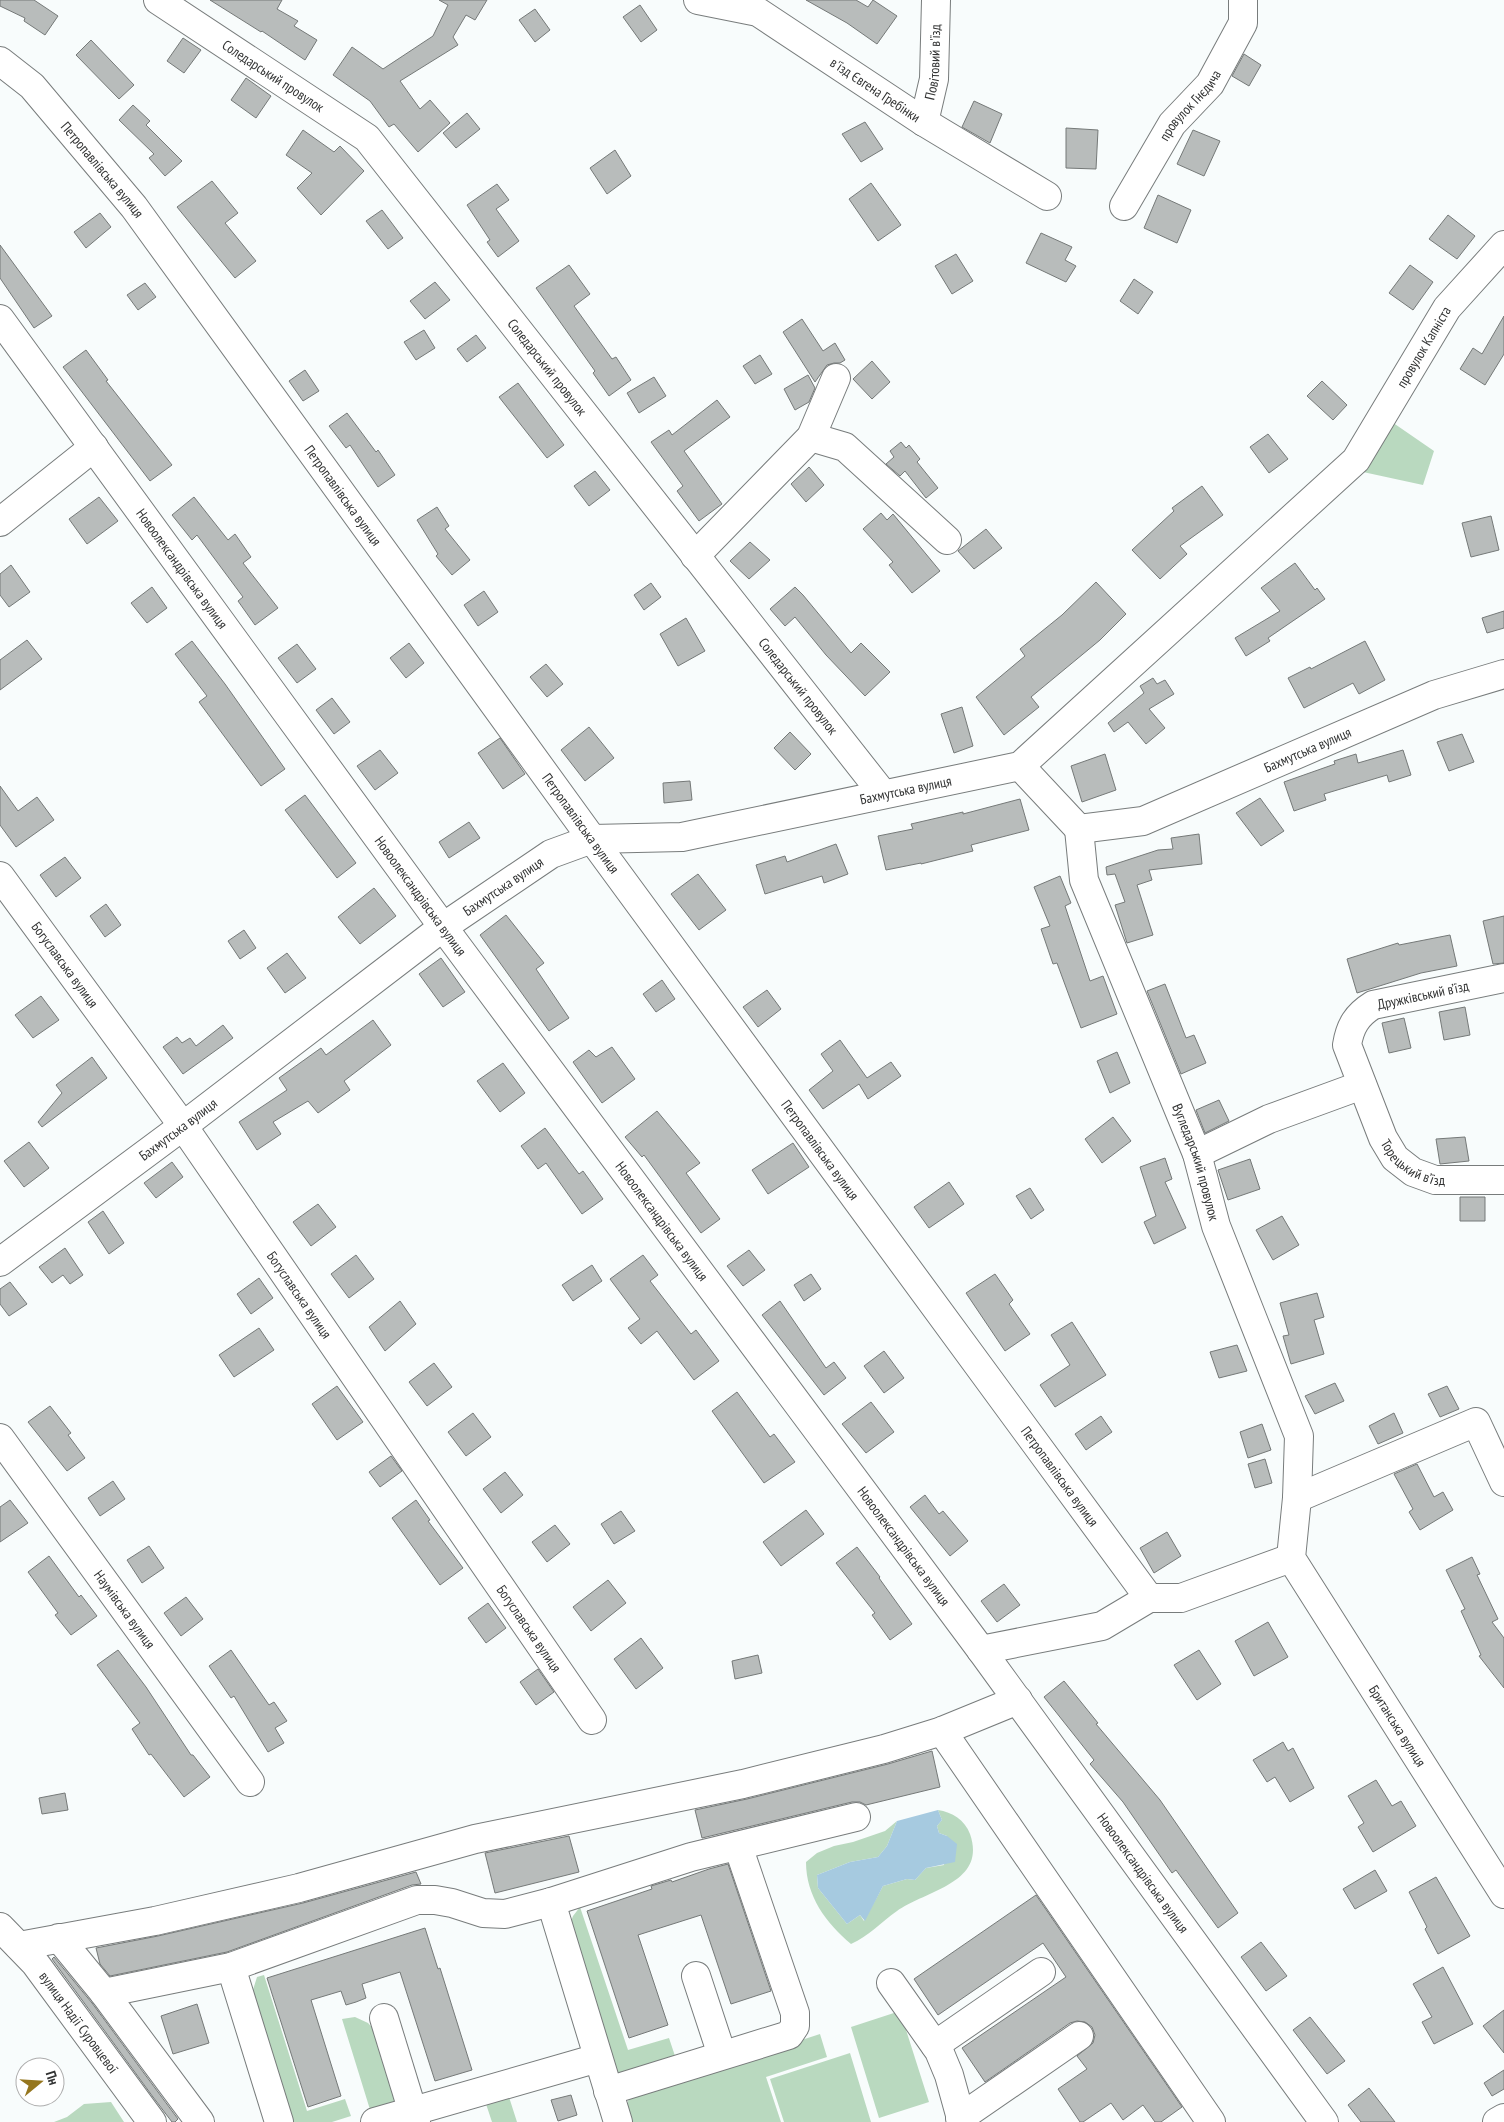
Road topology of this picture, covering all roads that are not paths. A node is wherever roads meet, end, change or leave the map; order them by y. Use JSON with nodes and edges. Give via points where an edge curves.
{"nodes":[{"id":1,"x":158,"y":0,"type":"edge"},
{"id":2,"x":698,"y":0,"type":"edge"},
{"id":3,"x":936,"y":0,"type":"edge"},
{"id":4,"x":1243,"y":0,"type":"edge"},
{"id":5,"x":0,"y":61,"type":"edge"},
{"id":6,"x":924,"y":122,"type":"junction"},
{"id":7,"x":1047,"y":196,"type":"dead end"},
{"id":8,"x":1124,"y":206,"type":"dead end"},
{"id":9,"x":1504,"y":245,"type":"edge"},
{"id":10,"x":0,"y":319,"type":"edge"},
{"id":11,"x":836,"y":378,"type":"dead end"},
{"id":12,"x":811,"y":437,"type":"junction"},
{"id":13,"x":94,"y":447,"type":"junction"},
{"id":14,"x":0,"y":522,"type":"edge"},
{"id":15,"x":947,"y":540,"type":"dead end"},
{"id":16,"x":695,"y":556,"type":"junction"},
{"id":17,"x":1504,"y":674,"type":"edge"},
{"id":18,"x":1020,"y":766,"type":"junction"},
{"id":19,"x":883,"y":794,"type":"junction"},
{"id":20,"x":1079,"y":829,"type":"junction"},
{"id":21,"x":592,"y":840,"type":"junction"},
{"id":22,"x":0,"y":876,"type":"edge"},
{"id":23,"x":443,"y":927,"type":"junction"},
{"id":24,"x":1504,"y":978,"type":"edge"},
{"id":25,"x":1362,"y":1085,"type":"junction"},
{"id":26,"x":1313,"y":1103,"type":"junction"},
{"id":27,"x":183,"y":1126,"type":"junction"},
{"id":28,"x":1379,"y":1130,"type":"junction"},
{"id":29,"x":1197,"y":1154,"type":"junction"},
{"id":30,"x":1504,"y":1180,"type":"edge"},
{"id":31,"x":0,"y":1262,"type":"edge"},
{"id":32,"x":0,"y":1438,"type":"edge"},
{"id":33,"x":1504,"y":1482,"type":"edge"},
{"id":34,"x":1298,"y":1498,"type":"junction"},
{"id":35,"x":1291,"y":1558,"type":"junction"},
{"id":36,"x":1149,"y":1598,"type":"junction"},
{"id":37,"x":981,"y":1650,"type":"junction"},
{"id":38,"x":1018,"y":1700,"type":"junction"},
{"id":39,"x":592,"y":1720,"type":"dead end"},
{"id":40,"x":942,"y":1731,"type":"junction"},
{"id":41,"x":250,"y":1782,"type":"dead end"},
{"id":42,"x":856,"y":1817,"type":"dead end"},
{"id":43,"x":738,"y":1846,"type":"junction"},
{"id":44,"x":1504,"y":1894,"type":"edge"},
{"id":45,"x":551,"y":1902,"type":"junction"},
{"id":46,"x":0,"y":1927,"type":"edge"},
{"id":47,"x":59,"y":1938,"type":"junction"},
{"id":48,"x":19,"y":1946,"type":"junction"},
{"id":49,"x":231,"y":1967,"type":"junction"},
{"id":50,"x":1041,"y":1972,"type":"dead end"},
{"id":51,"x":696,"y":1976,"type":"dead end"},
{"id":52,"x":891,"y":1983,"type":"dead end"},
{"id":53,"x":104,"y":1993,"type":"junction"},
{"id":54,"x":384,"y":2018,"type":"dead end"},
{"id":55,"x":1079,"y":2036,"type":"dead end"},
{"id":56,"x":935,"y":2045,"type":"junction"},
{"id":57,"x":722,"y":2055,"type":"junction"},
{"id":58,"x":598,"y":2058,"type":"junction"},
{"id":59,"x":608,"y":2090,"type":"junction"},
{"id":60,"x":414,"y":2117,"type":"edge"},
{"id":61,"x":1504,"y":2118,"type":"edge"},
{"id":62,"x":961,"y":2120,"type":"edge"},
{"id":63,"x":1205,"y":2120,"type":"edge"},
{"id":64,"x":152,"y":2122,"type":"edge"},
{"id":65,"x":200,"y":2122,"type":"edge"},
{"id":66,"x":278,"y":2122,"type":"edge"},
{"id":67,"x":375,"y":2122,"type":"edge"},
{"id":68,"x":618,"y":2122,"type":"edge"},
{"id":69,"x":1324,"y":2122,"type":"edge"},
{"id":70,"x":1497,"y":2122,"type":"edge"}],
"edges":[{"from":1,"to":16,"type":"street","name":"Соледарський провулок","via":[[367,138]]},
{"from":2,"to":6,"type":"street","name":"в'їзд Євгена Гребінки","via":[[758,12]]},
{"from":3,"to":6,"type":"street","name":"Повітовий в'їзд","via":[[934,79]]},
{"from":4,"to":8,"type":"street","name":"провулок Гнєдича","via":[[1242,23],[1210,84],[1172,124]]},
{"from":5,"to":21,"type":"street","name":"Петропавлівська вулиця","via":[[32,86],[134,207]]},
{"from":6,"to":7,"type":"street","name":"в'їзд Євгена Гребінки"},
{"from":9,"to":18,"type":"street","name":"провулок Капніста","via":[[1447,308],[1356,460]]},
{"from":10,"to":13,"type":"street","name":"Новоолександрівська вулиця"},
{"from":11,"to":12,"type":"street"},
{"from":12,"to":15,"type":"street","via":[[845,448]]},
{"from":12,"to":16,"type":"street"},
{"from":13,"to":14,"type":"street"},
{"from":13,"to":23,"type":"street","name":"Новоолександрівська вулиця"},
{"from":16,"to":19,"type":"street","name":"Соледарський провулок"},
{"from":17,"to":20,"type":"street","name":"Бахмутська вулиця","via":[[1434,695],[1143,821]]},
{"from":18,"to":19,"type":"street","name":"Бахмутська вулиця"},
{"from":18,"to":20,"type":"street"},
{"from":19,"to":21,"type":"street","name":"Бахмутська вулиця","via":[[682,837]]},
{"from":20,"to":29,"type":"street","name":"Вугледарський провулок","via":[[1084,880]]},
{"from":21,"to":23,"type":"street","name":"Бахмутська вулиця","via":[[551,854]]},
{"from":21,"to":36,"type":"street","name":"Петропавлівська вулиця"},
{"from":22,"to":27,"type":"street","name":"Богуславська вулиця"},
{"from":23,"to":27,"type":"street","name":"Бахмутська вулиця"},
{"from":23,"to":37,"type":"street","name":"Новоолександрівська вулиця"},
{"from":24,"to":25,"type":"street","name":"Дружківський в’їзд","via":[[1384,1002],[1362,1012],[1352,1027],[1347,1045]]},
{"from":25,"to":26,"type":"street"},
{"from":25,"to":28,"type":"street","name":"Торецький в’їзд"},
{"from":26,"to":28,"type":"street","via":[[1337,1104],[1352,1110]]},
{"from":26,"to":29,"type":"street","via":[[1269,1119]]},
{"from":27,"to":31,"type":"street","name":"Бахмутська вулиця"},
{"from":27,"to":39,"type":"street","name":"Богуславська вулиця"},
{"from":28,"to":30,"type":"street","name":"Торецький в’їзд","via":[[1395,1158],[1413,1172],[1435,1180]]},
{"from":29,"to":34,"type":"street","name":"Вугледарський провулок","via":[[1216,1226],[1299,1436]]},
{"from":32,"to":41,"type":"street","name":"Наумівська вулиця"},
{"from":33,"to":34,"type":"street","via":[[1476,1422]]},
{"from":34,"to":35,"type":"street"},
{"from":35,"to":36,"type":"street","via":[[1181,1598]]},
{"from":35,"to":44,"type":"street","name":"Британська вулиця"},
{"from":36,"to":37,"type":"street","via":[[1102,1626]]},
{"from":37,"to":38,"type":"street","name":"Новоолександрівська вулиця"},
{"from":38,"to":40,"type":"street"},
{"from":38,"to":69,"type":"street","name":"Новоолександрівська вулиця"},
{"from":40,"to":47,"type":"street","via":[[743,1784],[475,1839],[299,1888],[155,1921]]},
{"from":40,"to":63,"type":"street"},
{"from":42,"to":43,"type":"street"},
{"from":43,"to":45,"type":"street","via":[[636,1873]]},
{"from":43,"to":57,"type":"street","via":[[795,2013],[796,2026],[789,2035]]},
{"from":45,"to":49,"type":"street","via":[[495,1915],[452,1902],[418,1900]]},
{"from":45,"to":58,"type":"street"},
{"from":46,"to":48,"type":"street","name":"вулиця Надії Суровцевої"},
{"from":47,"to":48,"type":"street"},
{"from":47,"to":53,"type":"street"},
{"from":48,"to":64,"type":"street","name":"вулиця Надії Суровцевої"},
{"from":49,"to":53,"type":"street"},
{"from":49,"to":66,"type":"street"},
{"from":50,"to":56,"type":"street"},
{"from":51,"to":57,"type":"street"},
{"from":52,"to":56,"type":"street"},
{"from":53,"to":65,"type":"street"},
{"from":54,"to":60,"type":"street"},
{"from":55,"to":62,"type":"street"},
{"from":56,"to":62,"type":"street","via":[[949,2075]]},
{"from":57,"to":59,"type":"street"},
{"from":58,"to":59,"type":"street"},
{"from":58,"to":60,"type":"street"},
{"from":59,"to":68,"type":"street"},
{"from":60,"to":67,"type":"street"},
{"from":61,"to":70,"type":"street"}]}
